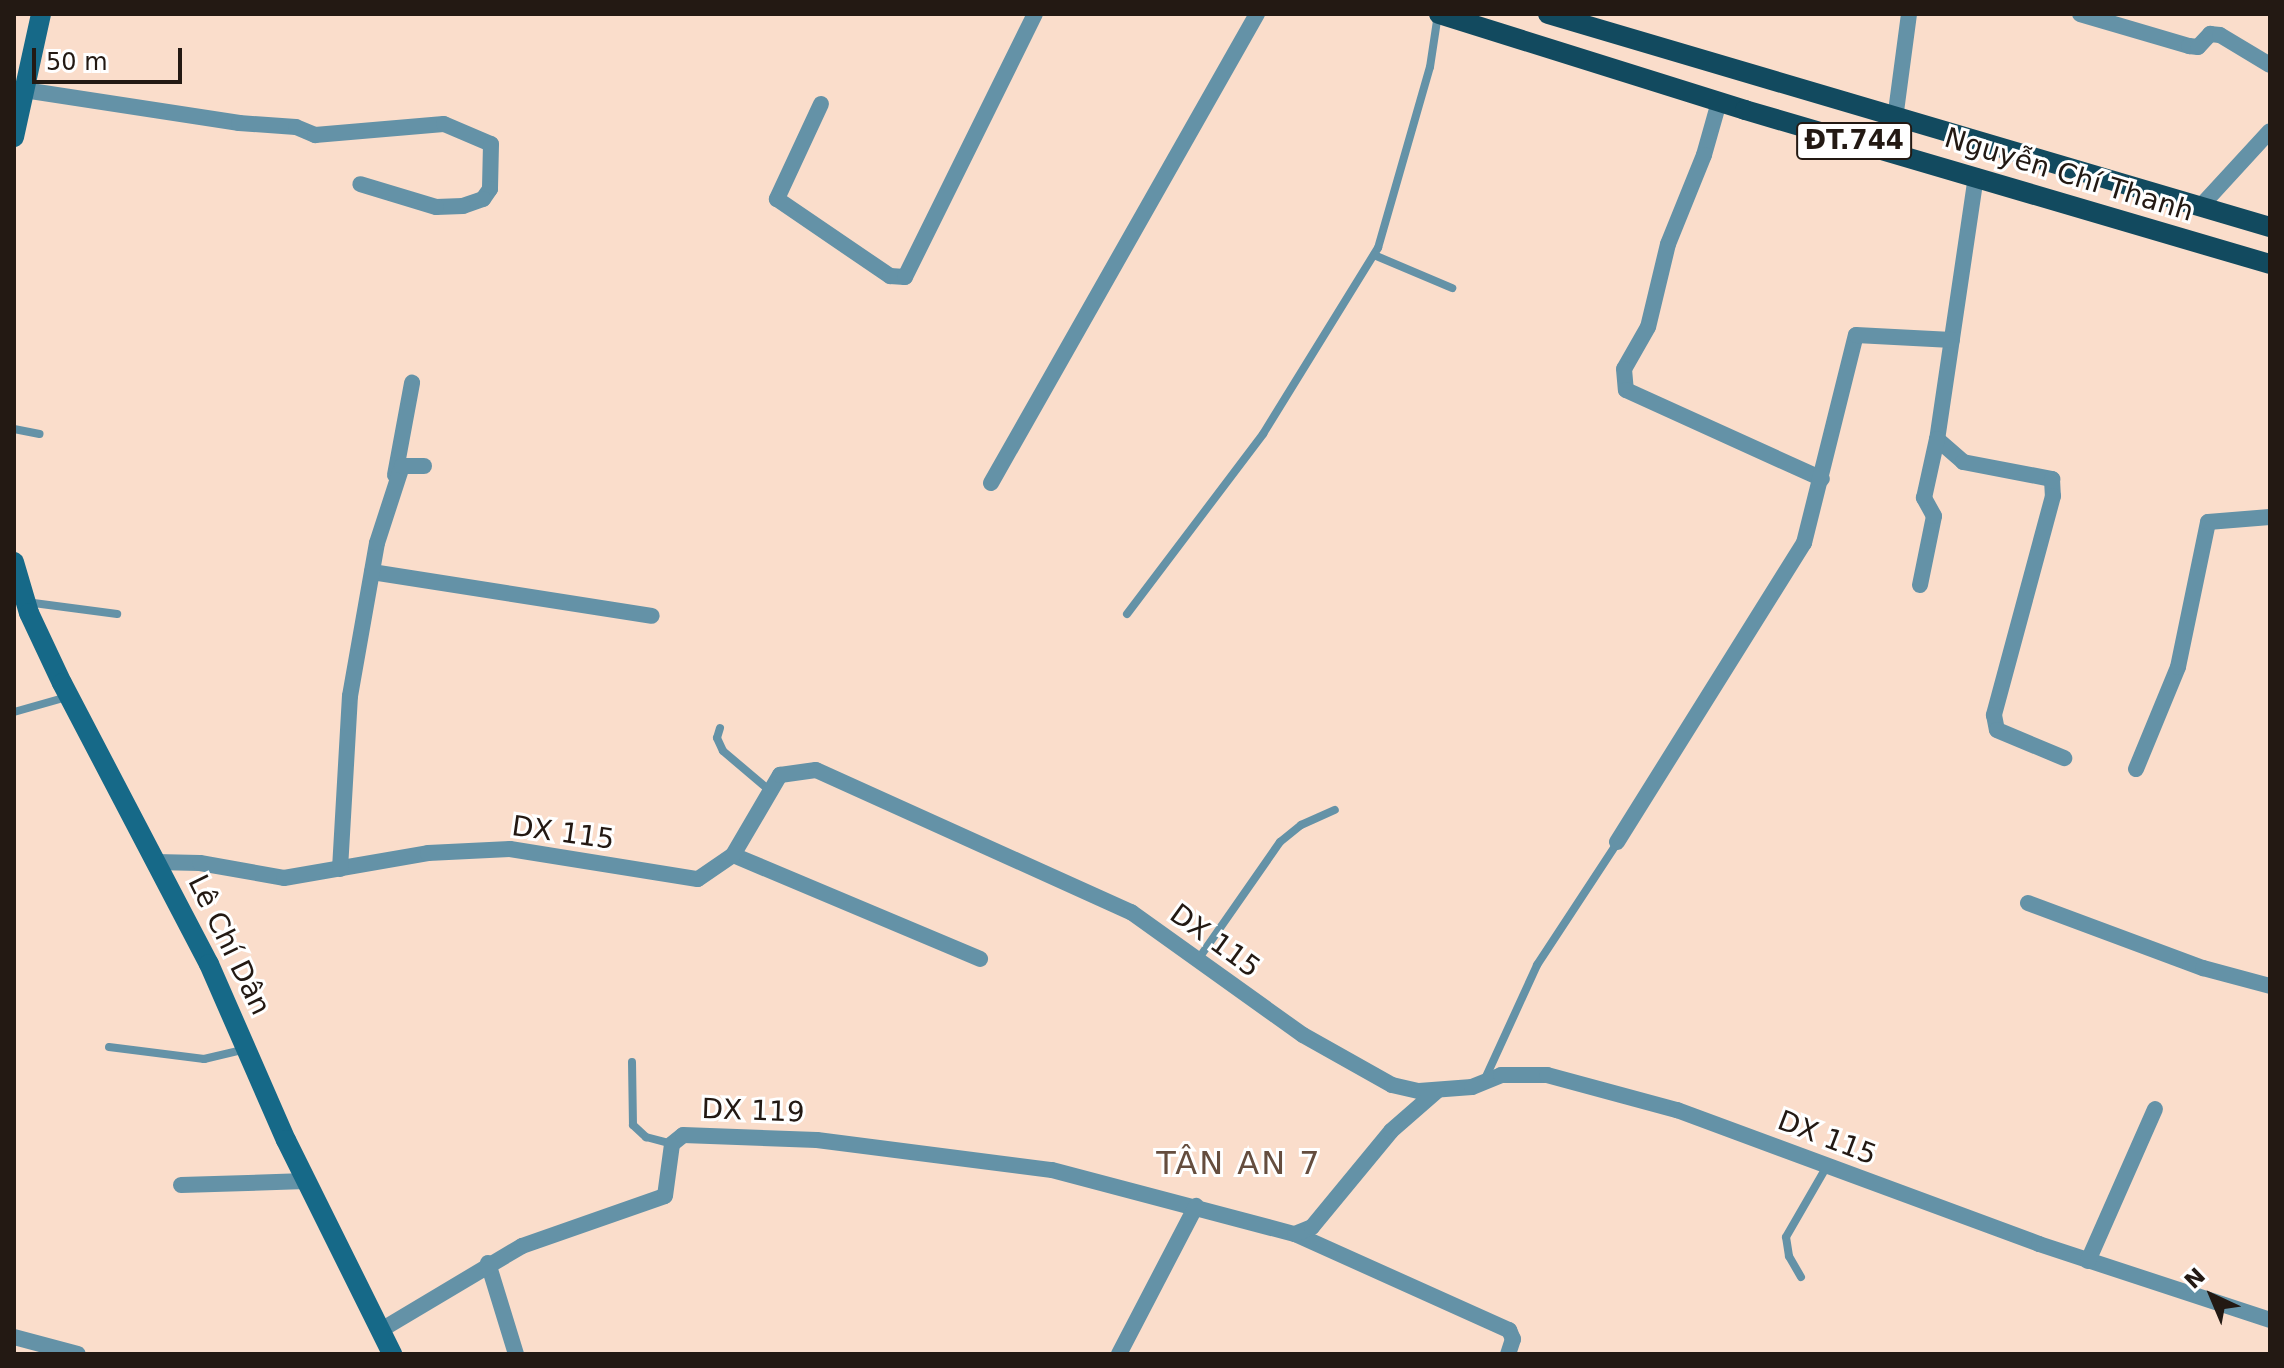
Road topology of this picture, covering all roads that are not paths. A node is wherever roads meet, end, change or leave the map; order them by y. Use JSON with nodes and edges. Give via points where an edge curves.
{"nodes":[{"id":1,"x":41,"y":14,"type":"edge"},
{"id":2,"x":1035,"y":14,"type":"edge"},
{"id":3,"x":1257,"y":14,"type":"edge"},
{"id":4,"x":1438,"y":14,"type":"edge"},
{"id":5,"x":1548,"y":14,"type":"edge"},
{"id":6,"x":1909,"y":14,"type":"edge"},
{"id":7,"x":2080,"y":14,"type":"edge"},
{"id":8,"x":2270,"y":65,"type":"edge"},
{"id":9,"x":24,"y":90,"type":"junction"},
{"id":10,"x":1719,"y":102,"type":"junction"},
{"id":11,"x":821,"y":104,"type":"dead end"},
{"id":12,"x":1895,"y":119,"type":"junction"},
{"id":13,"x":2270,"y":131,"type":"edge"},
{"id":14,"x":14,"y":137,"type":"edge"},
{"id":15,"x":1976,"y":176,"type":"junction"},
{"id":16,"x":360,"y":184,"type":"dead end"},
{"id":17,"x":2200,"y":207,"type":"junction"},
{"id":18,"x":2270,"y":227,"type":"edge"},
{"id":19,"x":2191,"y":241,"type":"junction"},
{"id":20,"x":1374,"y":255,"type":"junction"},
{"id":21,"x":2270,"y":264,"type":"edge"},
{"id":22,"x":1452,"y":288,"type":"dead end"},
{"id":23,"x":1952,"y":340,"type":"junction"},
{"id":24,"x":412,"y":383,"type":"dead end"},
{"id":25,"x":14,"y":429,"type":"edge"},
{"id":26,"x":40,"y":434,"type":"dead end"},
{"id":27,"x":1937,"y":439,"type":"junction"},
{"id":28,"x":424,"y":466,"type":"dead end"},
{"id":29,"x":396,"y":477,"type":"junction"},
{"id":30,"x":1822,"y":479,"type":"junction"},
{"id":31,"x":991,"y":483,"type":"dead end"},
{"id":32,"x":2270,"y":517,"type":"edge"},
{"id":33,"x":14,"y":562,"type":"edge"},
{"id":34,"x":372,"y":572,"type":"junction"},
{"id":35,"x":1920,"y":585,"type":"dead end"},
{"id":36,"x":26,"y":601,"type":"junction"},
{"id":37,"x":117,"y":614,"type":"dead end"},
{"id":38,"x":1127,"y":614,"type":"dead end"},
{"id":39,"x":652,"y":616,"type":"dead end"},
{"id":40,"x":69,"y":697,"type":"junction"},
{"id":41,"x":14,"y":712,"type":"edge"},
{"id":42,"x":720,"y":728,"type":"dead end"},
{"id":43,"x":2064,"y":758,"type":"dead end"},
{"id":44,"x":2136,"y":769,"type":"dead end"},
{"id":45,"x":769,"y":790,"type":"junction"},
{"id":46,"x":1335,"y":810,"type":"dead end"},
{"id":47,"x":1617,"y":842,"type":"joint"},
{"id":48,"x":733,"y":855,"type":"junction"},
{"id":49,"x":156,"y":862,"type":"junction"},
{"id":50,"x":340,"y":869,"type":"junction"},
{"id":51,"x":2028,"y":903,"type":"dead end"},
{"id":52,"x":980,"y":959,"type":"dead end"},
{"id":53,"x":1196,"y":962,"type":"junction"},
{"id":54,"x":2270,"y":986,"type":"edge"},
{"id":55,"x":109,"y":1047,"type":"dead end"},
{"id":56,"x":249,"y":1048,"type":"junction"},
{"id":57,"x":632,"y":1062,"type":"dead end"},
{"id":58,"x":1483,"y":1082,"type":"junction"},
{"id":59,"x":1438,"y":1089,"type":"junction"},
{"id":60,"x":2155,"y":1109,"type":"dead end"},
{"id":61,"x":672,"y":1144,"type":"junction"},
{"id":62,"x":1827,"y":1166,"type":"junction"},
{"id":63,"x":306,"y":1181,"type":"junction"},
{"id":64,"x":181,"y":1185,"type":"dead end"},
{"id":65,"x":1196,"y":1206,"type":"junction"},
{"id":66,"x":1295,"y":1234,"type":"junction"},
{"id":67,"x":2088,"y":1261,"type":"junction"},
{"id":68,"x":488,"y":1263,"type":"junction"},
{"id":69,"x":1801,"y":1277,"type":"dead end"},
{"id":70,"x":2270,"y":1320,"type":"edge"},
{"id":71,"x":381,"y":1330,"type":"junction"},
{"id":72,"x":14,"y":1337,"type":"edge"},
{"id":73,"x":32,"y":1349,"type":"edge"},
{"id":74,"x":78,"y":1354,"type":"edge"},
{"id":75,"x":392,"y":1354,"type":"edge"},
{"id":76,"x":516,"y":1354,"type":"edge"},
{"id":77,"x":1119,"y":1354,"type":"edge"},
{"id":78,"x":1508,"y":1354,"type":"edge"}],
"edges":[{"from":1,"to":9,"type":"street"},
{"from":2,"to":11,"type":"street","via":[[905,277],[890,276],[777,199]]},
{"from":3,"to":31,"type":"street"},
{"from":4,"to":10,"type":"main road","name":"Nguyễn Chí Thanh","number":"ĐT.744"},
{"from":4,"to":20,"type":"lane","via":[[1420,104]]},
{"from":5,"to":12,"type":"main road","name":"Nguyễn Chí Thanh","number":"ĐT.744"},
{"from":6,"to":12,"type":"street"},
{"from":7,"to":8,"type":"street","via":[[2189,46],[2198,47],[2210,34],[2220,35]]},
{"from":9,"to":14,"type":"street"},
{"from":9,"to":16,"type":"street","via":[[296,127],[315,135],[444,124],[491,144],[490,189],[483,199],[463,206],[436,207]]},
{"from":10,"to":15,"type":"main road","name":"Nguyễn Chí Thanh","number":"ĐT.744"},
{"from":10,"to":30,"type":"street","via":[[1668,244],[1648,327],[1624,369],[1626,390]]},
{"from":12,"to":17,"type":"main road","name":"Nguyễn Chí Thanh","number":"ĐT.744"},
{"from":13,"to":17,"type":"street"},
{"from":15,"to":19,"type":"main road","name":"Nguyễn Chí Thanh","number":"ĐT.744"},
{"from":15,"to":23,"type":"street"},
{"from":17,"to":18,"type":"main road","name":"Nguyễn Chí Thanh","number":"ĐT.744"},
{"from":17,"to":19,"type":"main road"},
{"from":19,"to":21,"type":"main road","name":"Nguyễn Chí Thanh","number":"ĐT.744"},
{"from":20,"to":22,"type":"lane"},
{"from":20,"to":38,"type":"lane","via":[[1263,434]]},
{"from":23,"to":27,"type":"street"},
{"from":23,"to":30,"type":"street","via":[[1856,335],[1837,393]]},
{"from":24,"to":29,"type":"street"},
{"from":25,"to":26,"type":"lane"},
{"from":27,"to":35,"type":"street","via":[[1924,498],[1934,516]]},
{"from":27,"to":43,"type":"street","via":[[1963,462],[2052,479],[2053,496],[1994,715],[1997,730]]},
{"from":28,"to":29,"type":"street","via":[[407,463]]},
{"from":29,"to":34,"type":"street"},
{"from":30,"to":47,"type":"street","via":[[1795,560]]},
{"from":32,"to":44,"type":"street","via":[[2208,522],[2178,667]]},
{"from":33,"to":36,"type":"street","name":"Lê Chí Dân"},
{"from":34,"to":39,"type":"street"},
{"from":34,"to":50,"type":"street","via":[[350,696]]},
{"from":36,"to":37,"type":"lane"},
{"from":36,"to":40,"type":"street","name":"Lê Chí Dân"},
{"from":40,"to":41,"type":"lane"},
{"from":40,"to":49,"type":"street","name":"Lê Chí Dân"},
{"from":42,"to":45,"type":"lane","via":[[717,738],[723,751]]},
{"from":45,"to":48,"type":"street","name":"DX 115"},
{"from":45,"to":53,"type":"street","name":"DX 115","via":[[780,775],[816,770],[1131,912]]},
{"from":46,"to":53,"type":"lane","via":[[1301,825],[1280,842]]},
{"from":47,"to":58,"type":"lane","via":[[1537,965]]},
{"from":48,"to":50,"type":"street","name":"DX 115","via":[[698,879],[510,849],[428,853]]},
{"from":48,"to":52,"type":"street"},
{"from":49,"to":50,"type":"street","name":"DX 115","via":[[200,863],[284,878]]},
{"from":49,"to":56,"type":"street","name":"Lê Chí Dân"},
{"from":51,"to":54,"type":"street","via":[[2203,968]]},
{"from":53,"to":59,"type":"street","name":"DX 115","via":[[1303,1035],[1392,1085]]},
{"from":55,"to":56,"type":"lane","via":[[204,1059]]},
{"from":56,"to":63,"type":"street","name":"Lê Chí Dân"},
{"from":57,"to":61,"type":"lane","via":[[633,1125],[646,1137]]},
{"from":58,"to":59,"type":"street","name":"DX 115"},
{"from":58,"to":62,"type":"street","name":"DX 115","via":[[1501,1075],[1547,1075],[1677,1110]]},
{"from":59,"to":66,"type":"street","via":[[1391,1131],[1312,1227]]},
{"from":60,"to":67,"type":"street"},
{"from":61,"to":65,"type":"street","name":"DX 119","via":[[683,1135],[817,1140],[1052,1170]]},
{"from":61,"to":68,"type":"street","name":"DX 119","via":[[665,1196]]},
{"from":62,"to":67,"type":"street","name":"DX 115"},
{"from":62,"to":69,"type":"lane","via":[[1786,1237]]},
{"from":63,"to":64,"type":"street"},
{"from":63,"to":71,"type":"street","name":"Lê Chí Dân"},
{"from":65,"to":66,"type":"street","name":"DX 119"},
{"from":65,"to":77,"type":"street"},
{"from":66,"to":78,"type":"street","name":"DX 119","via":[[1509,1330],[1513,1339]]},
{"from":67,"to":70,"type":"street","name":"DX 115"},
{"from":68,"to":71,"type":"street","name":"DX 119"},
{"from":68,"to":76,"type":"street"},
{"from":71,"to":75,"type":"street","name":"Lê Chí Dân"},
{"from":72,"to":73,"type":"street"},
{"from":73,"to":74,"type":"street"}]}
